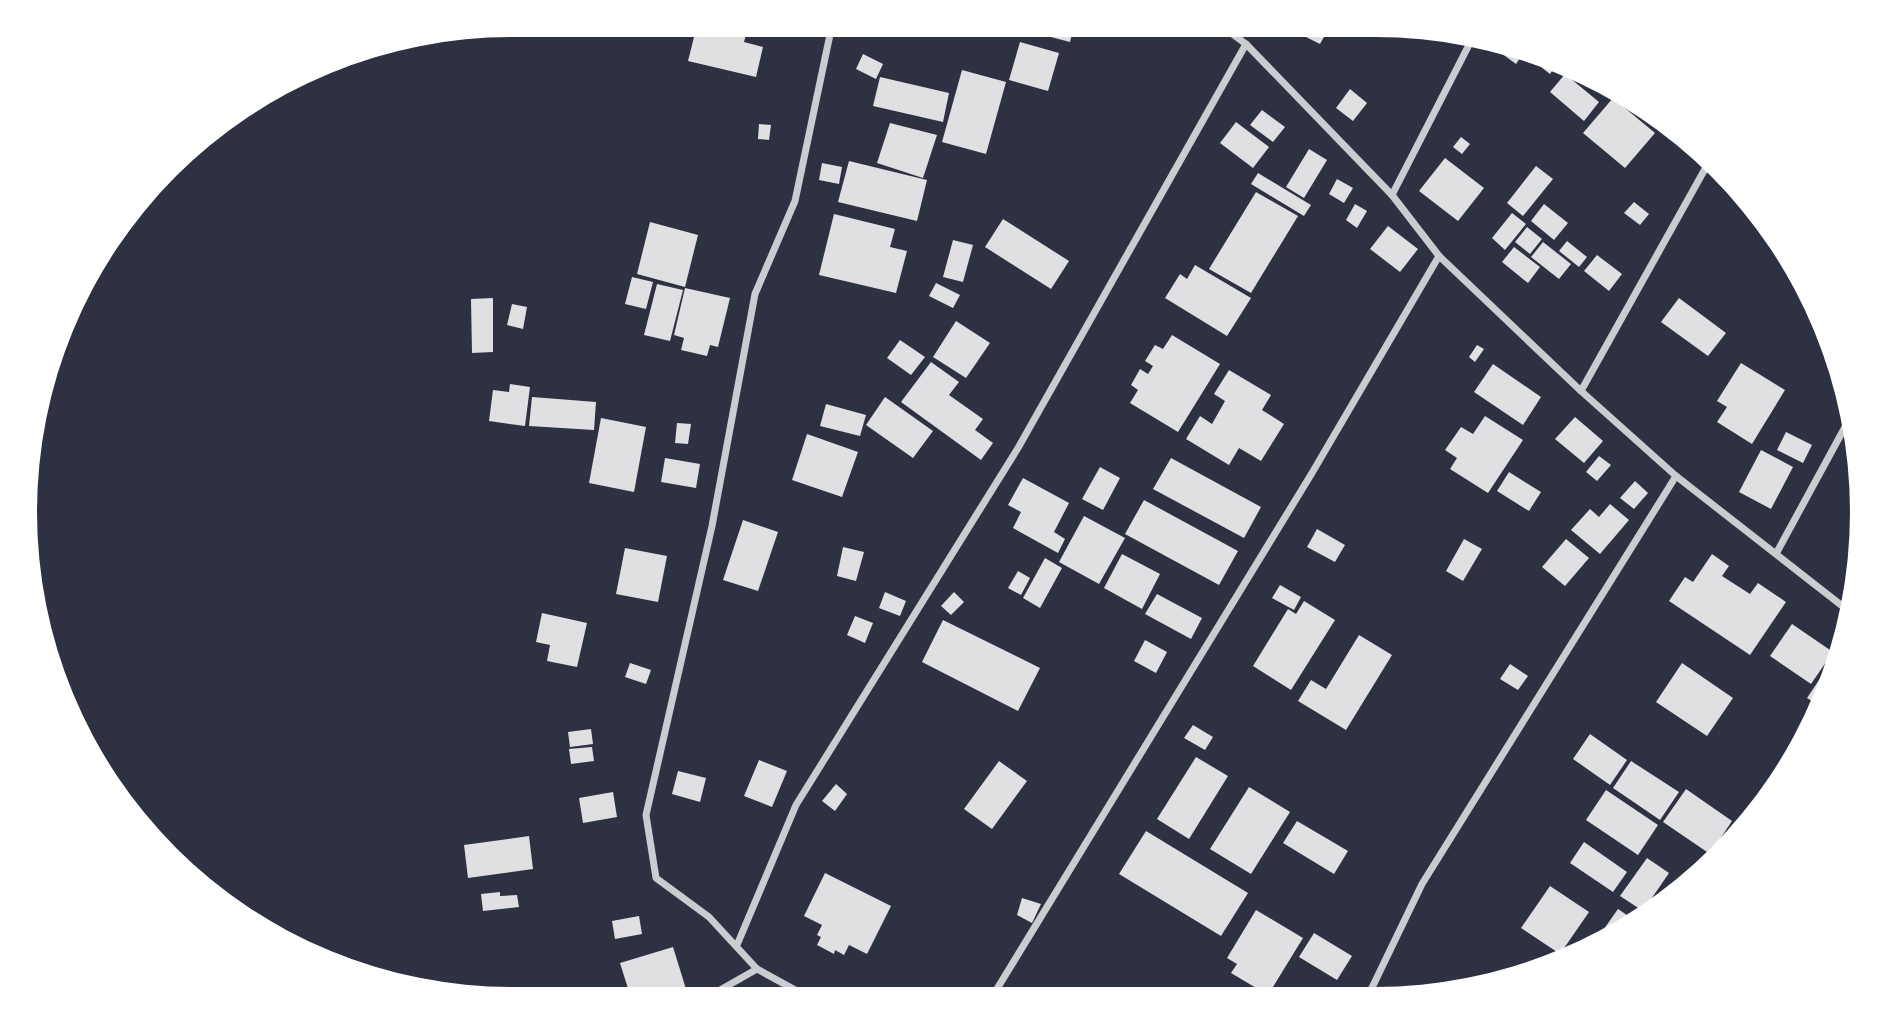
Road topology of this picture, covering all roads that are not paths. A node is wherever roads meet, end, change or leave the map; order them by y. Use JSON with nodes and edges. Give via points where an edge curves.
{"nodes":[{"id":1,"x":829,"y":37,"type":"edge"},
{"id":2,"x":1236,"y":37,"type":"edge"},
{"id":3,"x":1246,"y":44,"type":"junction"},
{"id":4,"x":1469,"y":46,"type":"edge"},
{"id":5,"x":1704,"y":170,"type":"edge"},
{"id":6,"x":1392,"y":195,"type":"junction"},
{"id":7,"x":1439,"y":256,"type":"junction"},
{"id":8,"x":1581,"y":391,"type":"junction"},
{"id":9,"x":1843,"y":431,"type":"edge"},
{"id":10,"x":1676,"y":476,"type":"junction"},
{"id":11,"x":1777,"y":552,"type":"junction"},
{"id":12,"x":1841,"y":605,"type":"edge"},
{"id":13,"x":737,"y":945,"type":"junction"},
{"id":14,"x":757,"y":969,"type":"junction"},
{"id":15,"x":725,"y":987,"type":"edge"},
{"id":16,"x":789,"y":987,"type":"edge"},
{"id":17,"x":998,"y":987,"type":"edge"},
{"id":18,"x":1372,"y":987,"type":"edge"}],
"edges":[{"from":1,"to":13,"type":"street","via":[[795,201],[755,294],[712,526],[646,816],[656,878],[709,917]]},
{"from":2,"to":3,"type":"street"},
{"from":3,"to":6,"type":"street"},
{"from":3,"to":13,"type":"street","via":[[1018,449],[796,805]]},
{"from":4,"to":6,"type":"street"},
{"from":5,"to":8,"type":"street"},
{"from":6,"to":7,"type":"street"},
{"from":7,"to":8,"type":"street"},
{"from":7,"to":17,"type":"street"},
{"from":8,"to":10,"type":"street"},
{"from":9,"to":11,"type":"street"},
{"from":10,"to":11,"type":"street"},
{"from":10,"to":18,"type":"street","via":[[1422,884]]},
{"from":11,"to":12,"type":"street"},
{"from":13,"to":14,"type":"street"},
{"from":14,"to":15,"type":"street"},
{"from":14,"to":16,"type":"street"}]}
